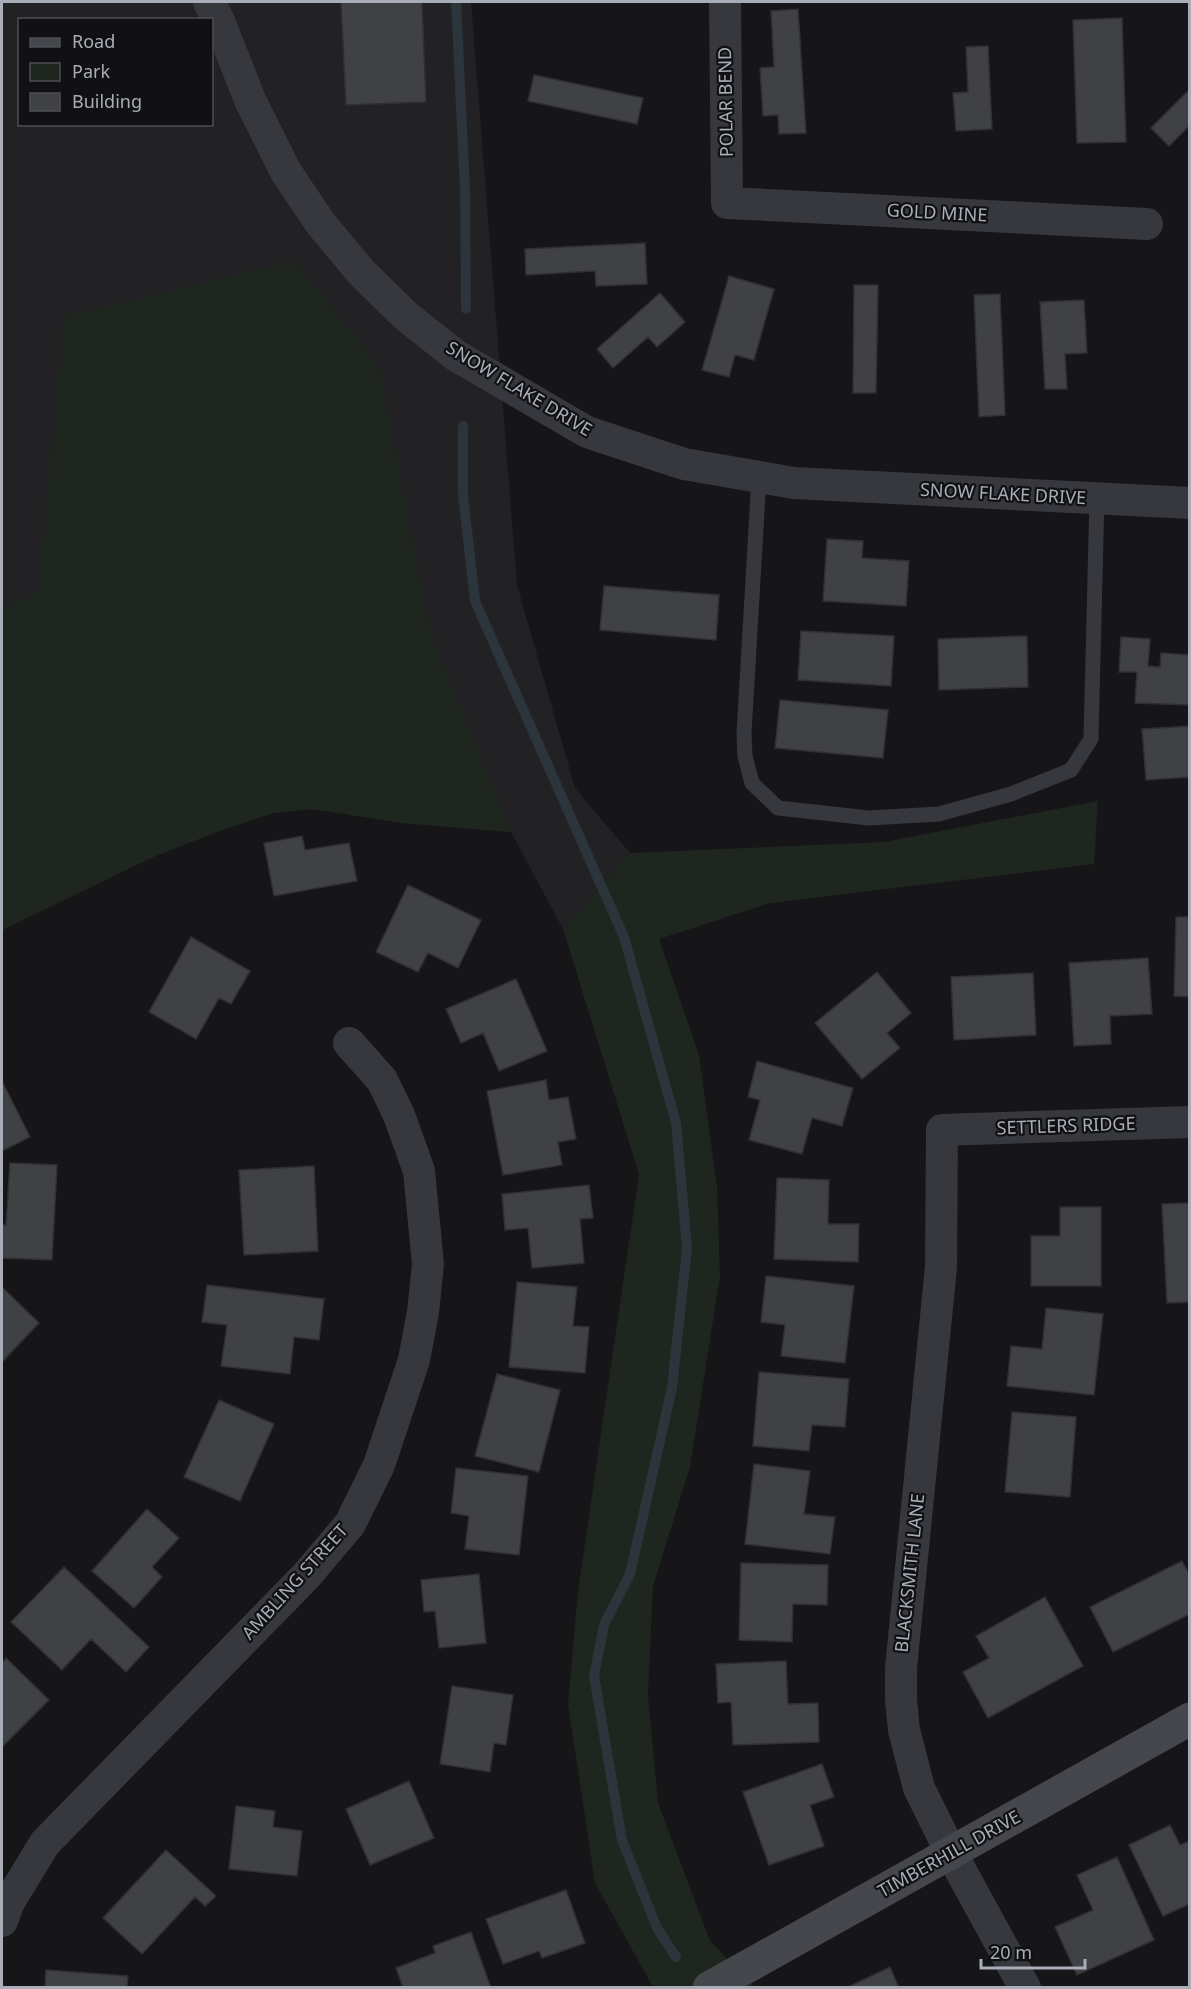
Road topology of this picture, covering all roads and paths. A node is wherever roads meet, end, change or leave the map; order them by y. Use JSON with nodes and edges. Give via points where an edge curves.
{"nodes":[{"id":1,"x":209,"y":2,"type":"edge"},
{"id":2,"x":725,"y":2,"type":"edge"},
{"id":3,"x":727,"y":203,"type":"joint"},
{"id":4,"x":1148,"y":224,"type":"dead end"},
{"id":5,"x":759,"y":477,"type":"junction"},
{"id":6,"x":1097,"y":498,"type":"junction"},
{"id":7,"x":1190,"y":503,"type":"edge"},
{"id":8,"x":349,"y":1043,"type":"dead end"},
{"id":9,"x":1190,"y":1122,"type":"edge"},
{"id":10,"x":942,"y":1130,"type":"joint"},
{"id":11,"x":1190,"y":1719,"type":"edge"},
{"id":12,"x":951,"y":1853,"type":"junction"},
{"id":13,"x":2,"y":1921,"type":"edge"},
{"id":14,"x":709,"y":1988,"type":"edge"},
{"id":15,"x":1025,"y":1988,"type":"edge"}],
"edges":[{"from":1,"to":5,"type":"street","name":"SNOW FLAKE DRIVE","via":[[250,100],[286,172],[321,224],[361,272],[406,316],[455,355],[587,432],[684,464]]},
{"from":2,"to":3,"type":"street","name":"POLAR BEND"},
{"from":3,"to":4,"type":"street","name":"GOLD MINE"},
{"from":5,"to":6,"type":"street","name":"SNOW FLAKE DRIVE","via":[[794,483]]},
{"from":5,"to":6,"type":"lane","via":[[744,733],[752,783],[778,808],[869,818],[939,814],[1011,795],[1071,770],[1091,739]]},
{"from":6,"to":7,"type":"street","name":"SNOW FLAKE DRIVE"},
{"from":8,"to":13,"type":"street","name":"AMBLING STREET","via":[[382,1080],[399,1115],[419,1171],[428,1264],[414,1360],[379,1465],[350,1524],[306,1576],[45,1844],[9,1902]]},
{"from":9,"to":10,"type":"street","name":"SETTLERS RIDGE"},
{"from":10,"to":12,"type":"street","name":"BLACKSMITH LANE","via":[[941,1267],[901,1700],[904,1730],[919,1788]]},
{"from":11,"to":12,"type":"street","name":"TIMBERHILL DRIVE"},
{"from":12,"to":14,"type":"street","name":"TIMBERHILL DRIVE"},
{"from":12,"to":15,"type":"street","name":"BLACKSMITH LANE"}]}
